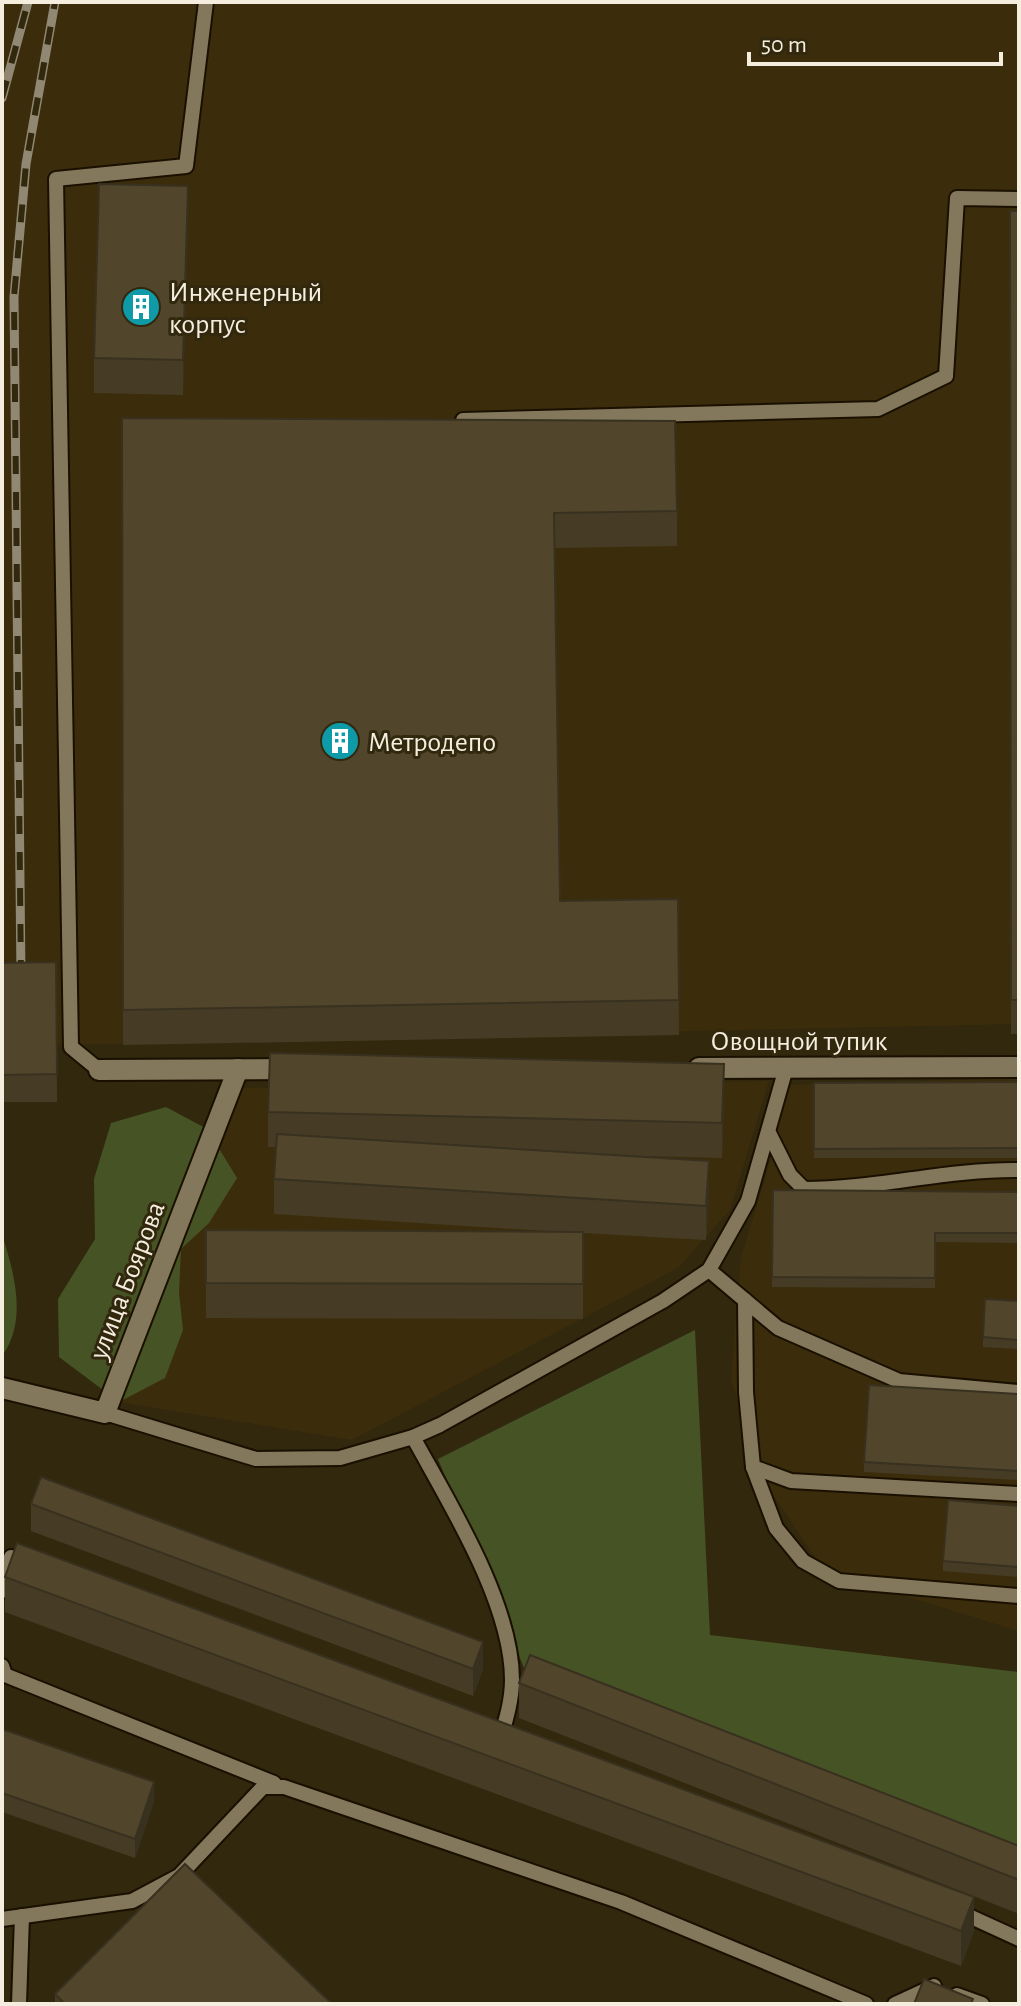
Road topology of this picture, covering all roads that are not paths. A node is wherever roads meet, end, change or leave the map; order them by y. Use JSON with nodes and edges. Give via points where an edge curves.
{"nodes":[{"id":1,"x":206,"y":2,"type":"edge"},
{"id":2,"x":1019,"y":199,"type":"edge"},
{"id":3,"x":452,"y":421,"type":"edge"},
{"id":4,"x":1019,"y":1067,"type":"edge"},
{"id":5,"x":676,"y":1068,"type":"edge"},
{"id":6,"x":786,"y":1068,"type":"junction"},
{"id":7,"x":238,"y":1069,"type":"junction"},
{"id":8,"x":316,"y":1069,"type":"edge"},
{"id":9,"x":99,"y":1070,"type":"joint"},
{"id":10,"x":769,"y":1133,"type":"junction"},
{"id":11,"x":1019,"y":1170,"type":"edge"},
{"id":12,"x":709,"y":1270,"type":"junction"},
{"id":13,"x":745,"y":1300,"type":"junction"},
{"id":14,"x":2,"y":1388,"type":"edge"},
{"id":15,"x":1019,"y":1392,"type":"edge"},
{"id":16,"x":105,"y":1413,"type":"junction"},
{"id":17,"x":413,"y":1437,"type":"junction"},
{"id":18,"x":753,"y":1467,"type":"junction"},
{"id":19,"x":1019,"y":1494,"type":"edge"},
{"id":20,"x":11,"y":1557,"type":"edge"},
{"id":21,"x":2,"y":1591,"type":"edge"},
{"id":22,"x":1019,"y":1596,"type":"edge"},
{"id":23,"x":2,"y":1666,"type":"edge"},
{"id":24,"x":485,"y":1734,"type":"edge"},
{"id":25,"x":500,"y":1740,"type":"junction"},
{"id":26,"x":515,"y":1745,"type":"edge"},
{"id":27,"x":292,"y":1791,"type":"junction"},
{"id":28,"x":947,"y":1907,"type":"edge"},
{"id":29,"x":22,"y":1916,"type":"junction"},
{"id":30,"x":2,"y":1919,"type":"edge"},
{"id":31,"x":1019,"y":1939,"type":"edge"},
{"id":32,"x":19,"y":2004,"type":"edge"},
{"id":33,"x":866,"y":2004,"type":"edge"},
{"id":34,"x":895,"y":2004,"type":"edge"},
{"id":35,"x":982,"y":2004,"type":"edge"}],
"edges":[{"from":1,"to":9,"type":"lane","via":[[186,166],[56,179],[71,1047]]},
{"from":2,"to":3,"type":"lane","via":[[957,198],[946,376],[878,409]]},
{"from":4,"to":6,"type":"street","name":"Овощной тупик"},
{"from":5,"to":6,"type":"street","name":"Овощной тупик"},
{"from":6,"to":10,"type":"lane"},
{"from":7,"to":8,"type":"street"},
{"from":7,"to":9,"type":"street"},
{"from":7,"to":16,"type":"street","name":"улица Боярова"},
{"from":10,"to":11,"type":"lane","via":[[790,1175],[804,1189]]},
{"from":10,"to":12,"type":"lane","via":[[748,1201]]},
{"from":12,"to":13,"type":"lane"},
{"from":12,"to":17,"type":"lane","via":[[663,1301]]},
{"from":13,"to":15,"type":"lane","via":[[778,1328],[899,1381]]},
{"from":13,"to":18,"type":"lane"},
{"from":14,"to":16,"type":"street"},
{"from":16,"to":17,"type":"lane","via":[[256,1459],[340,1458]]},
{"from":17,"to":25,"type":"lane","via":[[461,1524],[493,1597],[512,1680]]},
{"from":18,"to":19,"type":"lane","via":[[791,1481]]},
{"from":18,"to":22,"type":"lane","via":[[776,1528],[803,1561],[839,1581]]},
{"from":20,"to":21,"type":"lane"},
{"from":23,"to":27,"type":"lane","via":[[5,1675]]},
{"from":24,"to":25,"type":"lane"},
{"from":25,"to":26,"type":"lane"},
{"from":27,"to":29,"type":"lane","via":[[263,1787],[179,1876],[132,1901]]},
{"from":27,"to":33,"type":"lane","via":[[621,1902]]},
{"from":28,"to":31,"type":"lane"},
{"from":29,"to":30,"type":"lane"},
{"from":29,"to":32,"type":"lane"},
{"from":34,"to":35,"type":"lane","via":[[932,1985]]}]}
